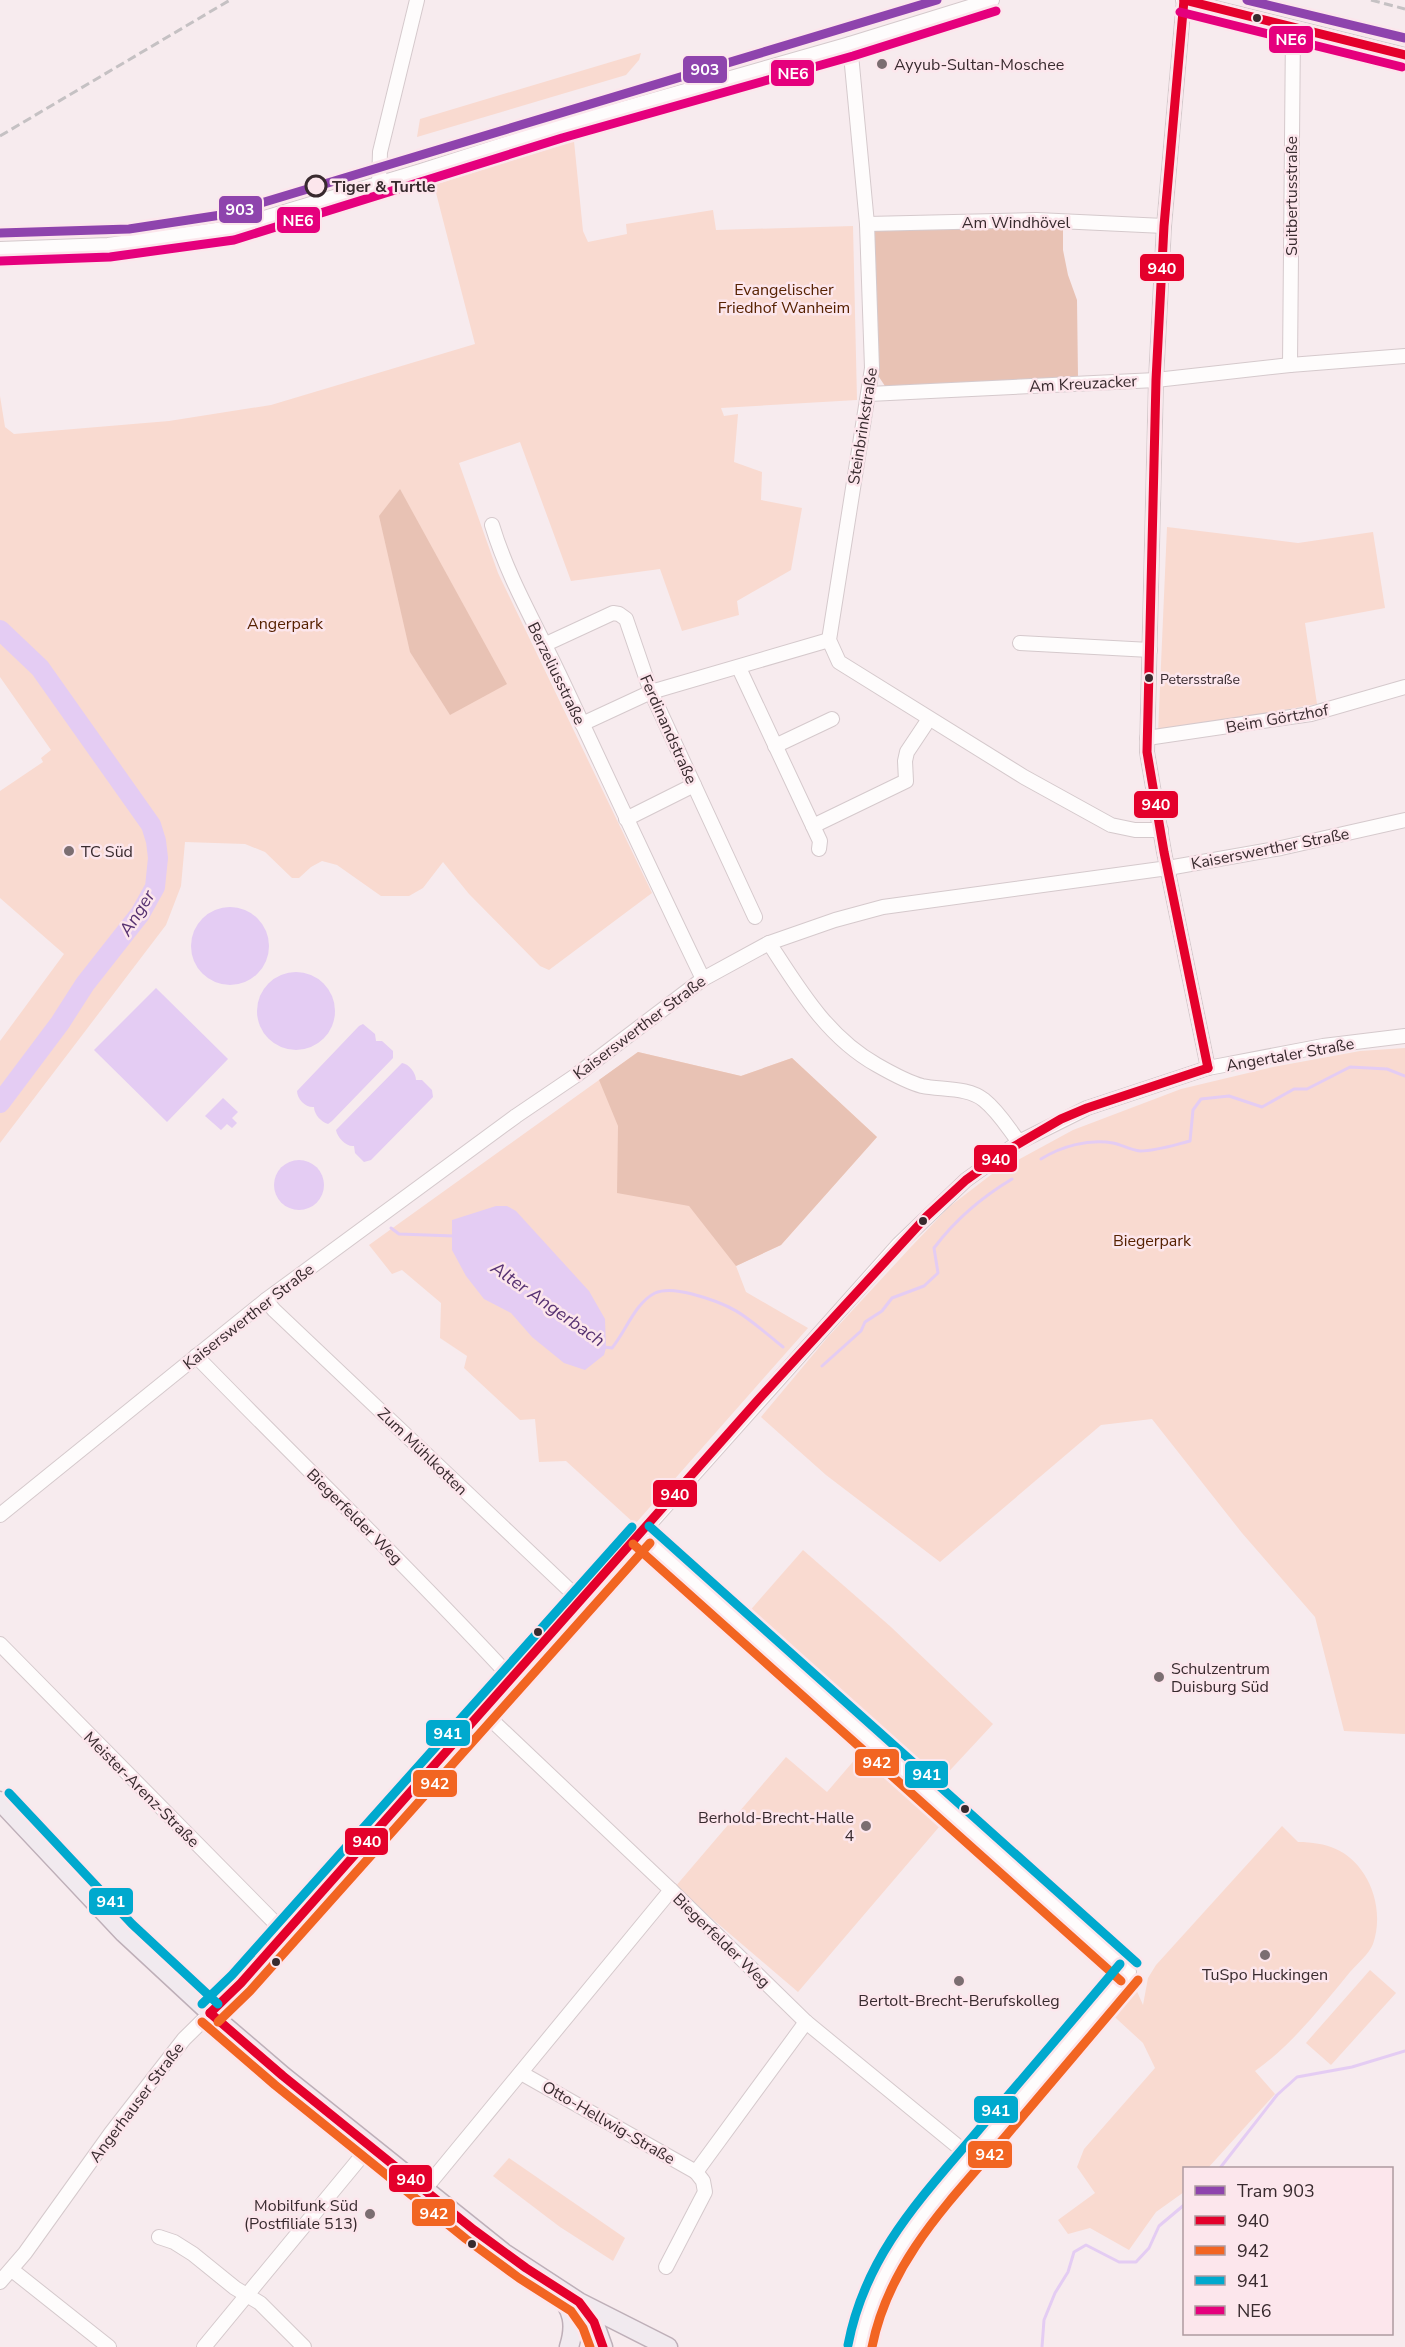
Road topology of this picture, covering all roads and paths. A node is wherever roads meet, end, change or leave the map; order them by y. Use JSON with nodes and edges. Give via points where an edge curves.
{"nodes":[{"id":1,"x":417,"y":0,"type":"edge"},
{"id":2,"x":992,"y":0,"type":"edge"},
{"id":3,"x":1184,"y":0,"type":"edge"},
{"id":4,"x":1293,"y":28,"type":"junction"},
{"id":5,"x":850,"y":44,"type":"junction"},
{"id":6,"x":1405,"y":55,"type":"edge"},
{"id":7,"x":379,"y":184,"type":"junction"},
{"id":8,"x":867,"y":224,"type":"junction"},
{"id":9,"x":1164,"y":226,"type":"junction"},
{"id":10,"x":0,"y":249,"type":"edge"},
{"id":11,"x":1405,"y":356,"type":"edge"},
{"id":12,"x":1290,"y":364,"type":"junction"},
{"id":13,"x":1156,"y":380,"type":"junction"},
{"id":14,"x":869,"y":394,"type":"junction"},
{"id":15,"x":492,"y":525,"type":"dead end"},
{"id":16,"x":829,"y":640,"type":"junction"},
{"id":17,"x":546,"y":644,"type":"junction"},
{"id":18,"x":1020,"y":644,"type":"dead end"},
{"id":19,"x":1150,"y":650,"type":"junction"},
{"id":20,"x":739,"y":668,"type":"junction"},
{"id":21,"x":1405,"y":687,"type":"edge"},
{"id":22,"x":651,"y":692,"type":"junction"},
{"id":23,"x":832,"y":719,"type":"dead end"},
{"id":24,"x":929,"y":719,"type":"junction"},
{"id":25,"x":582,"y":724,"type":"junction"},
{"id":26,"x":1147,"y":738,"type":"junction"},
{"id":27,"x":775,"y":746,"type":"junction"},
{"id":28,"x":694,"y":785,"type":"junction"},
{"id":29,"x":626,"y":819,"type":"junction"},
{"id":30,"x":1405,"y":820,"type":"edge"},
{"id":31,"x":813,"y":826,"type":"junction"},
{"id":32,"x":1161,"y":830,"type":"junction"},
{"id":33,"x":819,"y":849,"type":"dead end"},
{"id":34,"x":1168,"y":868,"type":"junction"},
{"id":35,"x":755,"y":917,"type":"dead end"},
{"id":36,"x":769,"y":943,"type":"junction"},
{"id":37,"x":703,"y":979,"type":"junction"},
{"id":38,"x":1405,"y":1036,"type":"edge"},
{"id":39,"x":1208,"y":1068,"type":"junction"},
{"id":40,"x":1019,"y":1143,"type":"junction"},
{"id":41,"x":266,"y":1300,"type":"junction"},
{"id":42,"x":196,"y":1356,"type":"junction"},
{"id":43,"x":0,"y":1515,"type":"edge"},
{"id":44,"x":641,"y":1535,"type":"junction"},
{"id":45,"x":580,"y":1601,"type":"junction"},
{"id":46,"x":0,"y":1644,"type":"edge"},
{"id":47,"x":512,"y":1679,"type":"junction"},
{"id":48,"x":482,"y":1712,"type":"junction"},
{"id":49,"x":0,"y":1801,"type":"edge"},
{"id":50,"x":671,"y":1890,"type":"junction"},
{"id":51,"x":285,"y":1933,"type":"junction"},
{"id":52,"x":210,"y":2013,"type":"junction"},
{"id":53,"x":806,"y":2022,"type":"junction"},
{"id":54,"x":521,"y":2073,"type":"junction"},
{"id":55,"x":370,"y":2146,"type":"junction"},
{"id":56,"x":972,"y":2158,"type":"junction"},
{"id":57,"x":696,"y":2172,"type":"junction"},
{"id":58,"x":424,"y":2190,"type":"junction"},
{"id":59,"x":159,"y":2237,"type":"dead end"},
{"id":60,"x":666,"y":2267,"type":"dead end"},
{"id":61,"x":12,"y":2270,"type":"junction"},
{"id":62,"x":545,"y":2280,"type":"junction"},
{"id":63,"x":0,"y":2282,"type":"edge"},
{"id":64,"x":248,"y":2295,"type":"junction"},
{"id":65,"x":579,"y":2302,"type":"junction"},
{"id":66,"x":109,"y":2347,"type":"edge"},
{"id":67,"x":204,"y":2347,"type":"edge"},
{"id":68,"x":304,"y":2347,"type":"edge"},
{"id":69,"x":569,"y":2347,"type":"edge"},
{"id":70,"x":603,"y":2347,"type":"edge"},
{"id":71,"x":668,"y":2347,"type":"edge"},
{"id":72,"x":860,"y":2347,"type":"edge"}],
"edges":[{"from":1,"to":7,"type":"street","via":[[380,152]]},
{"from":2,"to":5,"type":"street"},
{"from":3,"to":4,"type":"street"},
{"from":3,"to":9,"type":"street"},
{"from":4,"to":6,"type":"street"},
{"from":4,"to":12,"type":"street","name":"Suitbertusstraße"},
{"from":5,"to":7,"type":"street"},
{"from":5,"to":8,"type":"street","name":"Steinbrinkstraße"},
{"from":7,"to":10,"type":"street","via":[[231,228],[108,245]]},
{"from":8,"to":9,"type":"street","name":"Am Windhövel","via":[[1037,220]]},
{"from":8,"to":14,"type":"street","name":"Steinbrinkstraße","via":[[872,368]]},
{"from":9,"to":13,"type":"street"},
{"from":11,"to":12,"type":"street","name":"Am Kreuzacker"},
{"from":12,"to":13,"type":"street","name":"Am Kreuzacker"},
{"from":13,"to":14,"type":"street","name":"Am Kreuzacker"},
{"from":13,"to":19,"type":"street"},
{"from":14,"to":16,"type":"street","name":"Steinbrinkstraße"},
{"from":15,"to":17,"type":"street","name":"Berzeliusstraße","via":[[511,579]]},
{"from":16,"to":20,"type":"street"},
{"from":16,"to":24,"type":"street","via":[[839,662]]},
{"from":17,"to":22,"type":"street","name":"Ferdinandstraße","via":[[619,614],[626,619]]},
{"from":17,"to":25,"type":"street","name":"Berzeliusstraße"},
{"from":18,"to":19,"type":"street"},
{"from":19,"to":26,"type":"street"},
{"from":20,"to":22,"type":"street"},
{"from":20,"to":27,"type":"street"},
{"from":21,"to":26,"type":"street","name":"Beim Görtzhof","via":[[1311,714]]},
{"from":22,"to":25,"type":"street"},
{"from":22,"to":28,"type":"street","name":"Ferdinandstraße"},
{"from":23,"to":27,"type":"street"},
{"from":24,"to":31,"type":"street","via":[[907,752],[906,781]]},
{"from":24,"to":32,"type":"street","via":[[1111,825]]},
{"from":25,"to":29,"type":"street","name":"Berzeliusstraße"},
{"from":26,"to":32,"type":"street"},
{"from":27,"to":31,"type":"street"},
{"from":28,"to":29,"type":"street"},
{"from":28,"to":35,"type":"street","name":"Ferdinandstraße"},
{"from":29,"to":37,"type":"street","name":"Berzeliusstraße"},
{"from":30,"to":34,"type":"street","name":"Kaiserswerther Straße"},
{"from":31,"to":33,"type":"street"},
{"from":32,"to":34,"type":"street"},
{"from":34,"to":36,"type":"street","name":"Kaiserswerther Straße","via":[[883,907]]},
{"from":34,"to":39,"type":"street"},
{"from":36,"to":37,"type":"street","name":"Kaiserswerther Straße"},
{"from":36,"to":40,"type":"street","via":[[811,1007],[852,1047],[874,1063],[921,1086],[983,1099],[1001,1116]]},
{"from":37,"to":41,"type":"street","name":"Kaiserswerther Straße"},
{"from":38,"to":39,"type":"street","name":"Angertaler Straße","via":[[1323,1046]]},
{"from":39,"to":40,"type":"street","name":"Angertaler Straße","via":[[1087,1107]]},
{"from":40,"to":44,"type":"street","name":"Angerhauser Straße","via":[[966,1180],[899,1244]]},
{"from":41,"to":42,"type":"street","name":"Kaiserswerther Straße"},
{"from":41,"to":45,"type":"street","name":"Zum Mühlkotten"},
{"from":42,"to":43,"type":"street","name":"Kaiserswerther Straße"},
{"from":42,"to":47,"type":"street","name":"Biegerfelder Weg"},
{"from":44,"to":45,"type":"street","name":"Angerhauser Straße"},
{"from":44,"to":56,"type":"street","via":[[1129,1972]]},
{"from":45,"to":47,"type":"street","name":"Angerhauser Straße"},
{"from":46,"to":51,"type":"street","name":"Meister-Arenz-Straße"},
{"from":47,"to":48,"type":"street","name":"Angerhauser Straße"},
{"from":48,"to":50,"type":"street","name":"Biegerfelder Weg"},
{"from":48,"to":51,"type":"street","name":"Angerhauser Straße"},
{"from":49,"to":52,"type":"main road","via":[[124,1933]]},
{"from":50,"to":53,"type":"street","name":"Biegerfelder Weg"},
{"from":50,"to":54,"type":"street"},
{"from":51,"to":52,"type":"street","name":"Angerhauser Straße"},
{"from":52,"to":55,"type":"main road"},
{"from":52,"to":61,"type":"street","name":"Angerhauser Straße","via":[[184,2039],[111,2133]]},
{"from":53,"to":56,"type":"street","name":"Biegerfelder Weg"},
{"from":53,"to":57,"type":"street"},
{"from":54,"to":57,"type":"street","name":"Otto-Hellwig-Straße"},
{"from":54,"to":58,"type":"street"},
{"from":55,"to":58,"type":"main road"},
{"from":55,"to":64,"type":"street"},
{"from":56,"to":72,"type":"street","via":[[891,2258],[877,2286]]},
{"from":57,"to":60,"type":"street","via":[[705,2192]]},
{"from":58,"to":62,"type":"main road"},
{"from":59,"to":64,"type":"street","via":[[193,2254]]},
{"from":61,"to":63,"type":"street","name":"Angerhauser Straße"},
{"from":61,"to":66,"type":"street"},
{"from":62,"to":65,"type":"main road"},
{"from":62,"to":69,"type":"main road","via":[[570,2309]]},
{"from":64,"to":67,"type":"street"},
{"from":64,"to":68,"type":"street"},
{"from":65,"to":70,"type":"main road","via":[[594,2322]]},
{"from":65,"to":71,"type":"main road"}]}
